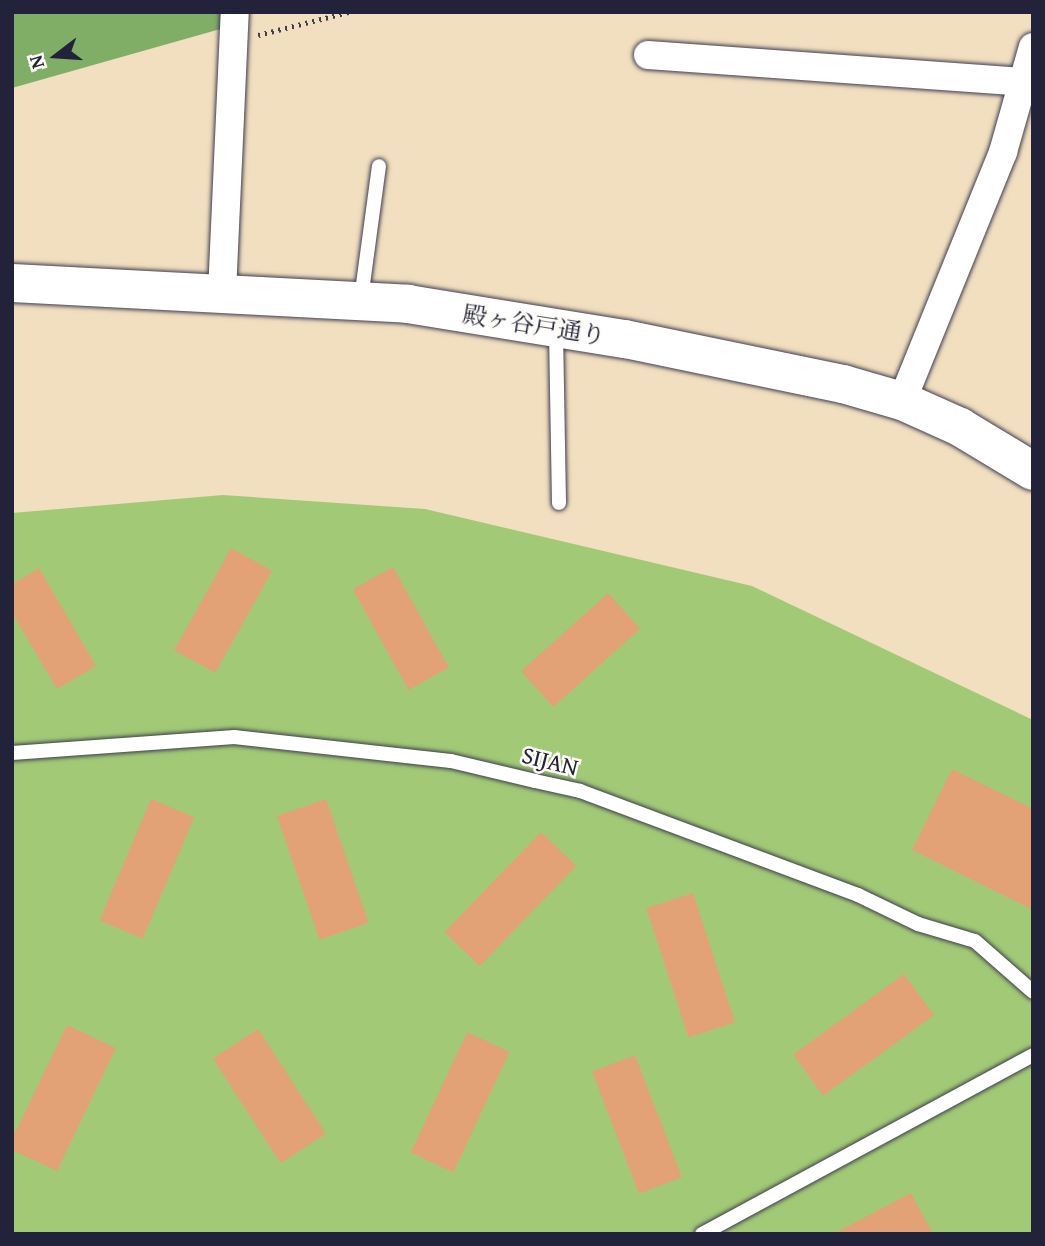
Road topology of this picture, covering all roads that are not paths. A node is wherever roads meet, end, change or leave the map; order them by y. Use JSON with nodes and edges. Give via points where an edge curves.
{"nodes":[{"id":1,"x":235,"y":12,"type":"edge"},
{"id":2,"x":1033,"y":47,"type":"edge"},
{"id":3,"x":648,"y":55,"type":"dead end"},
{"id":4,"x":1023,"y":82,"type":"junction"},
{"id":5,"x":379,"y":166,"type":"dead end"},
{"id":6,"x":12,"y":283,"type":"edge"},
{"id":7,"x":222,"y":293,"type":"junction"},
{"id":8,"x":361,"y":301,"type":"junction"},
{"id":9,"x":556,"y":330,"type":"junction"},
{"id":10,"x":902,"y":401,"type":"junction"},
{"id":11,"x":1033,"y":471,"type":"edge"},
{"id":12,"x":559,"y":503,"type":"dead end"},
{"id":13,"x":12,"y":753,"type":"edge"},
{"id":14,"x":1033,"y":992,"type":"edge"},
{"id":15,"x":1033,"y":1055,"type":"edge"},
{"id":16,"x":702,"y":1234,"type":"edge"}],
"edges":[{"from":1,"to":7,"type":"street"},
{"from":2,"to":4,"type":"street"},
{"from":3,"to":4,"type":"street"},
{"from":4,"to":10,"type":"street","via":[[1003,152]]},
{"from":5,"to":8,"type":"lane"},
{"from":6,"to":7,"type":"street","name":"殿ヶ谷戸通り"},
{"from":7,"to":8,"type":"street","name":"殿ヶ谷戸通り"},
{"from":8,"to":9,"type":"street","name":"殿ヶ谷戸通り"},
{"from":9,"to":10,"type":"street","name":"殿ヶ谷戸通り","via":[[765,367]]},
{"from":9,"to":12,"type":"lane"},
{"from":10,"to":11,"type":"street","name":"殿ヶ谷戸通り","via":[[960,427]]},
{"from":13,"to":14,"type":"lane","name":"SIJAN","via":[[234,737],[451,761],[580,791],[975,941]]},
{"from":15,"to":16,"type":"lane"}]}
